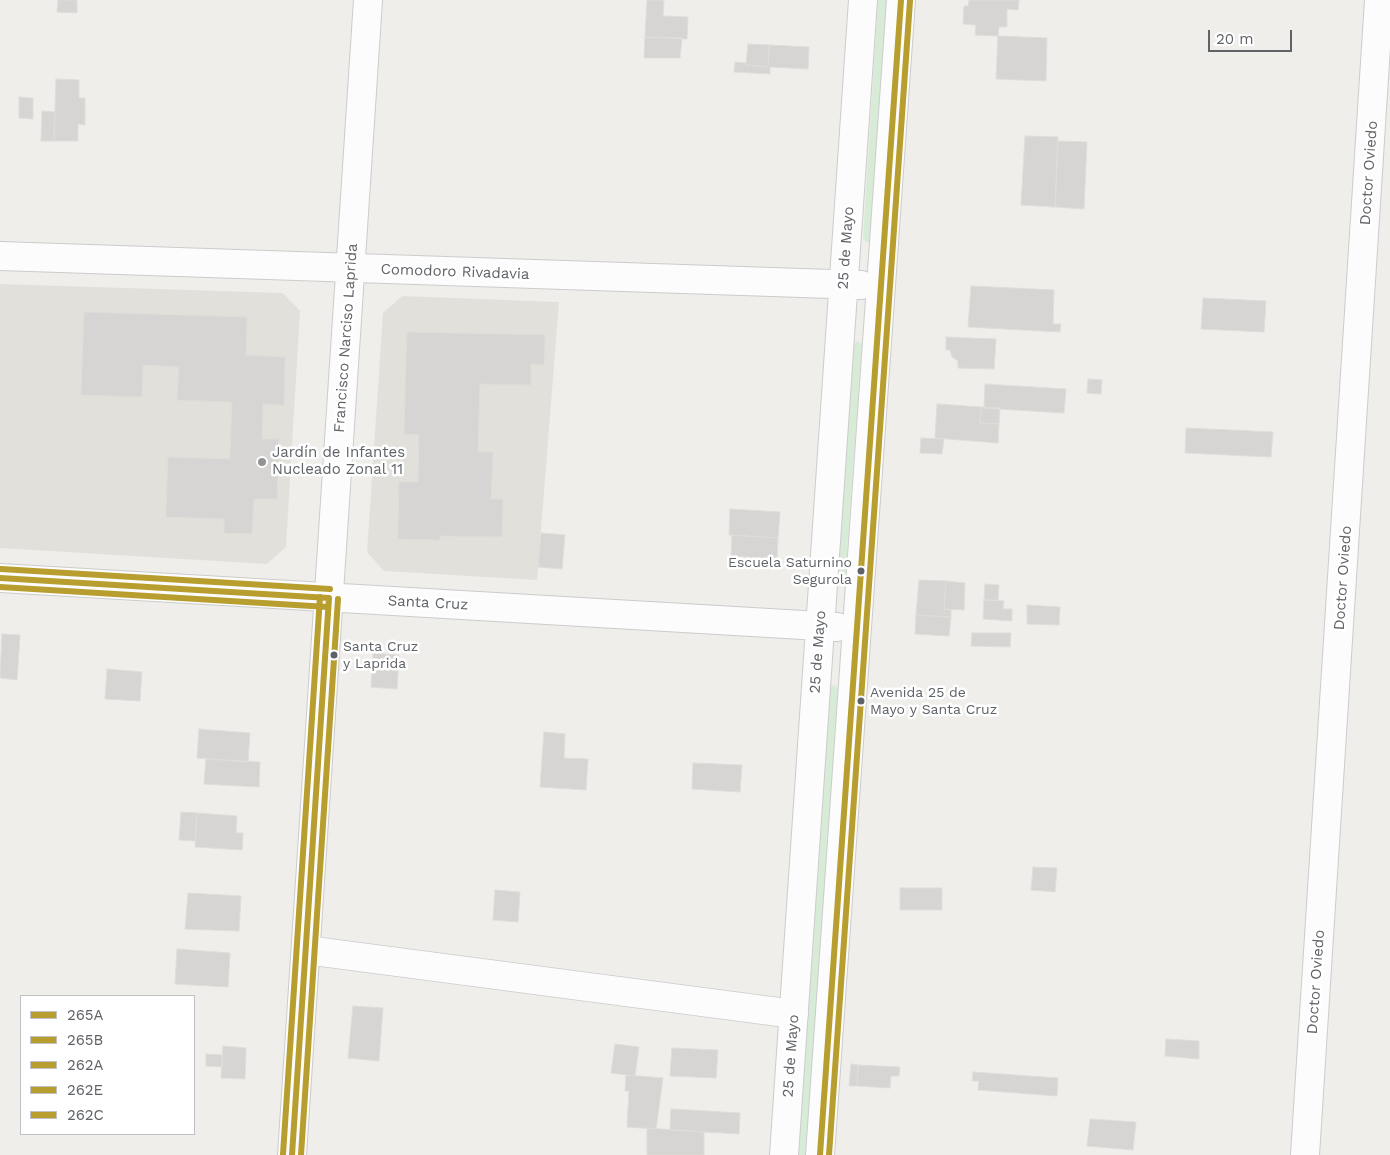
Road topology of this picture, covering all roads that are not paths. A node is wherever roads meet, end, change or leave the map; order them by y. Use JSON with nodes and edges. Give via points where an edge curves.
{"nodes":[{"id":1,"x":368,"y":0,"type":"edge"},
{"id":2,"x":863,"y":0,"type":"edge"},
{"id":3,"x":901,"y":0,"type":"edge"},
{"id":4,"x":1380,"y":0,"type":"edge"},
{"id":5,"x":0,"y":256,"type":"edge"},
{"id":6,"x":351,"y":268,"type":"junction"},
{"id":7,"x":844,"y":284,"type":"junction"},
{"id":8,"x":881,"y":285,"type":"junction"},
{"id":9,"x":0,"y":578,"type":"edge"},
{"id":10,"x":329,"y":598,"type":"junction"},
{"id":11,"x":820,"y":626,"type":"junction"},
{"id":12,"x":857,"y":628,"type":"junction"},
{"id":13,"x":306,"y":950,"type":"junction"},
{"id":14,"x":794,"y":1014,"type":"junction"},
{"id":15,"x":292,"y":1155,"type":"edge"},
{"id":16,"x":784,"y":1155,"type":"edge"},
{"id":17,"x":820,"y":1155,"type":"edge"},
{"id":18,"x":1305,"y":1155,"type":"edge"}],
"edges":[{"from":1,"to":6,"type":"street","name":"Francisco Narciso Laprida"},
{"from":2,"to":7,"type":"street","name":"25 de Mayo"},
{"from":3,"to":8,"type":"street"},
{"from":4,"to":18,"type":"street","name":"Doctor Oviedo"},
{"from":5,"to":6,"type":"street","name":"Comodoro Rivadavia"},
{"from":6,"to":7,"type":"street","name":"Comodoro Rivadavia"},
{"from":6,"to":10,"type":"street","name":"Francisco Narciso Laprida"},
{"from":7,"to":8,"type":"street","name":"Comodoro Rivadavia"},
{"from":7,"to":11,"type":"street","name":"25 de Mayo"},
{"from":8,"to":12,"type":"street"},
{"from":9,"to":10,"type":"street","name":"Santa Cruz"},
{"from":10,"to":11,"type":"street","name":"Santa Cruz"},
{"from":10,"to":13,"type":"street","name":"Francisco Narciso Laprida"},
{"from":11,"to":12,"type":"street","name":"Santa Cruz"},
{"from":11,"to":14,"type":"street","name":"25 de Mayo"},
{"from":12,"to":17,"type":"street"},
{"from":13,"to":14,"type":"street"},
{"from":13,"to":15,"type":"street","name":"Francisco Narciso Laprida"},
{"from":14,"to":16,"type":"street","name":"25 de Mayo"}]}
